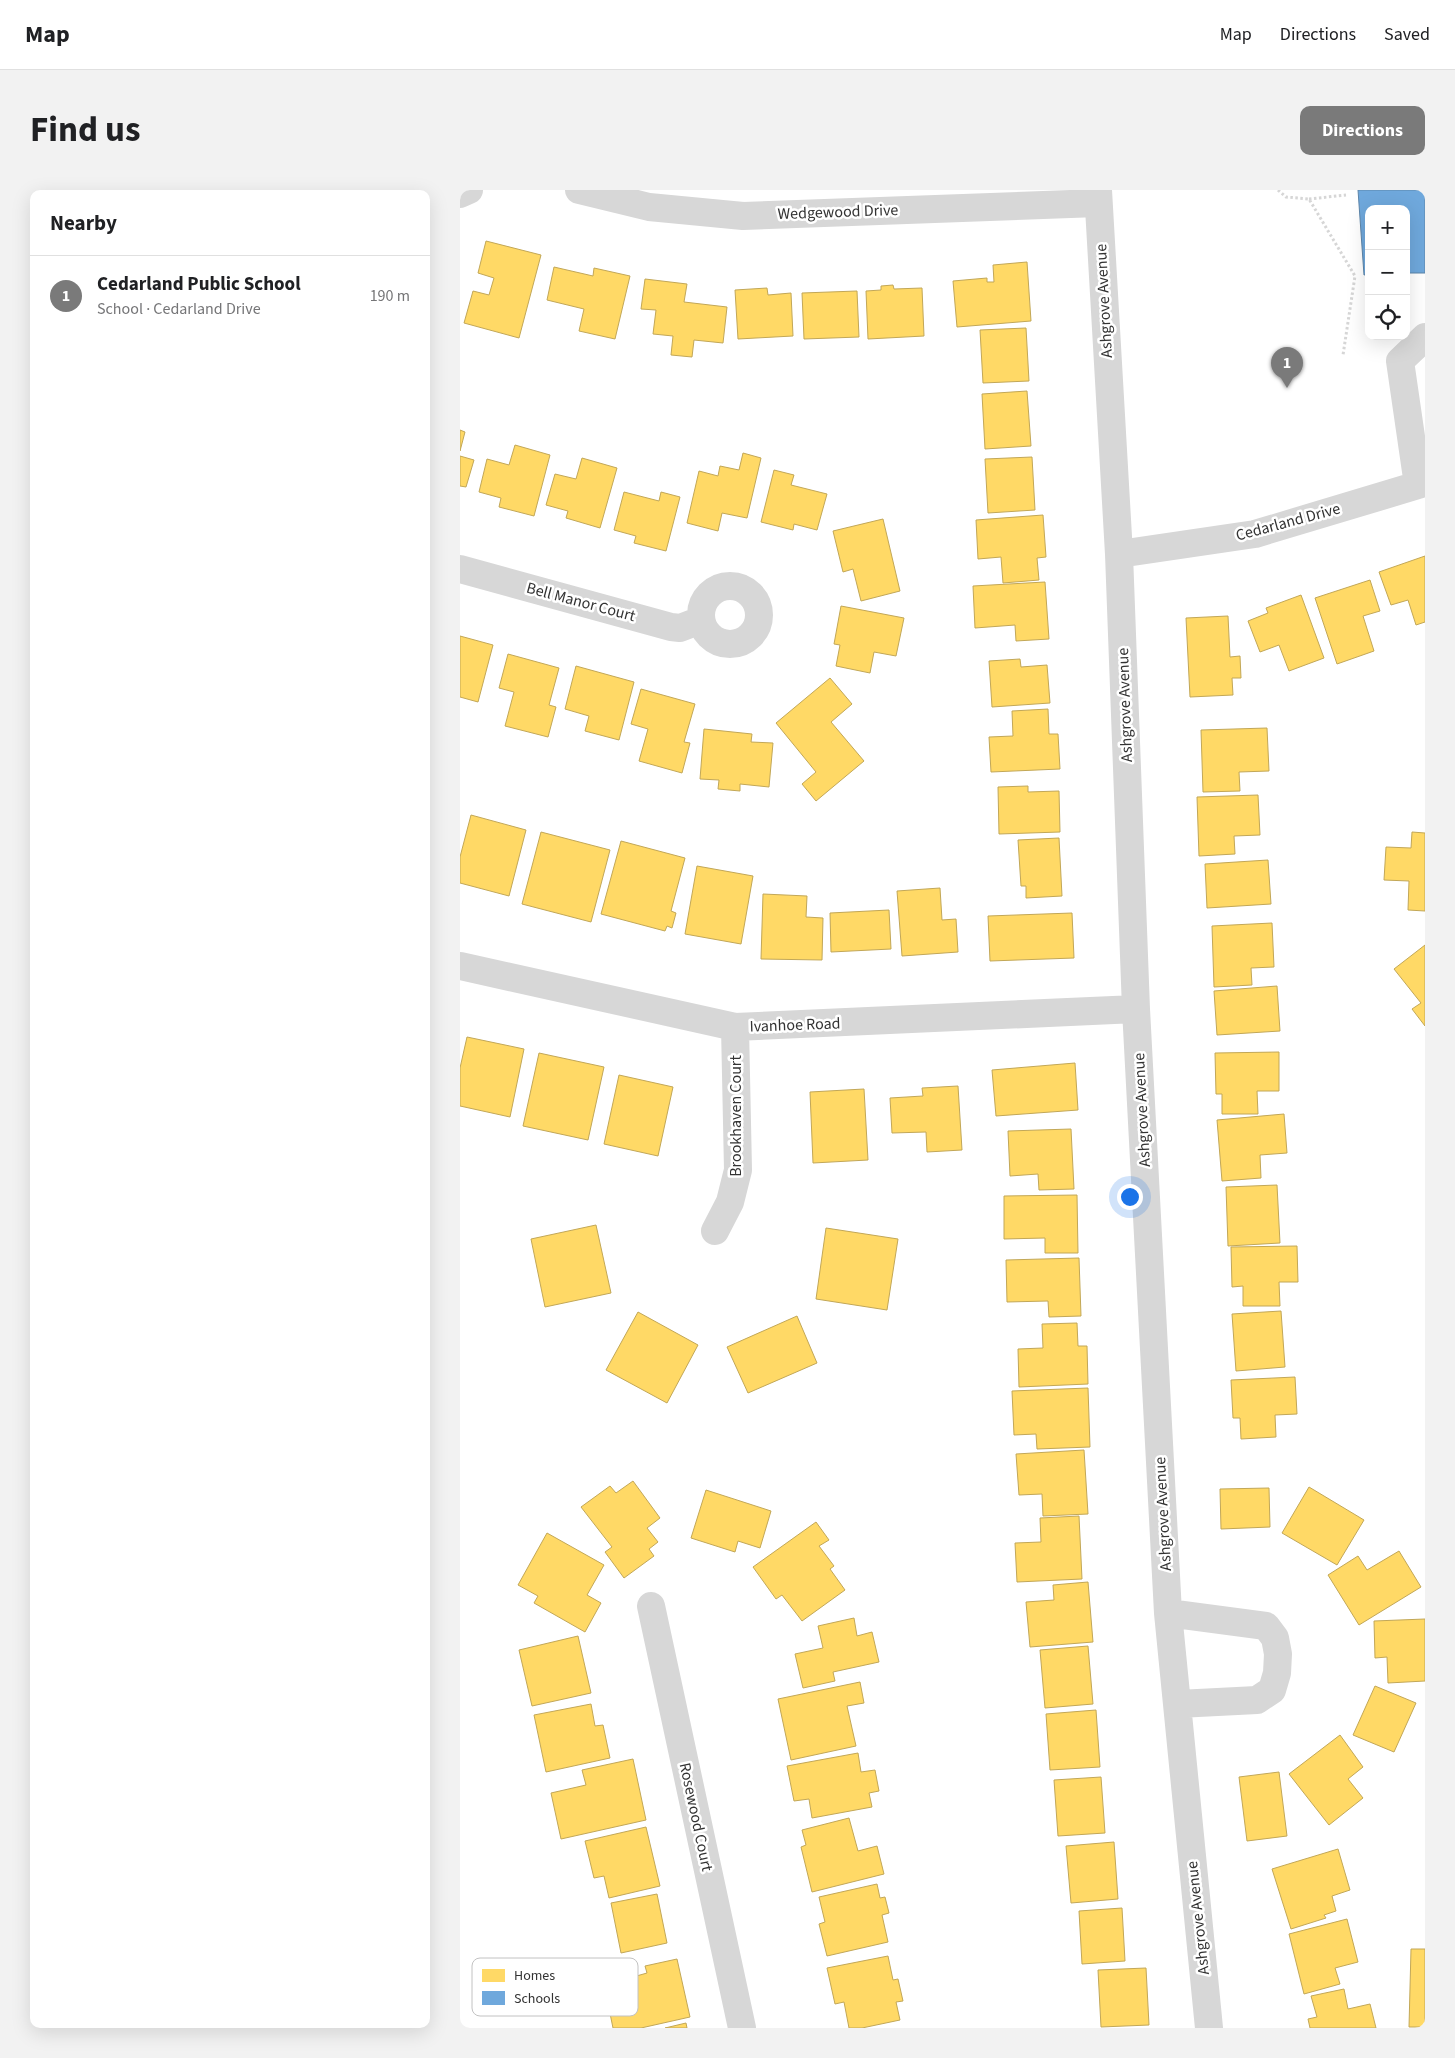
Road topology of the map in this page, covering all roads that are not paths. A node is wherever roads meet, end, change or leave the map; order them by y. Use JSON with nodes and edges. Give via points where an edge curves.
{"nodes":[{"id":1,"x":469,"y":190,"type":"edge"},
{"id":2,"x":579,"y":190,"type":"edge"},
{"id":3,"x":460,"y":194,"type":"edge"},
{"id":4,"x":1098,"y":197,"type":"edge"},
{"id":5,"x":1425,"y":337,"type":"edge"},
{"id":6,"x":1422,"y":484,"type":"edge"},
{"id":7,"x":1119,"y":554,"type":"junction"},
{"id":8,"x":460,"y":569,"type":"edge"},
{"id":9,"x":701,"y":620,"type":"dead end"},
{"id":10,"x":460,"y":966,"type":"edge"},
{"id":11,"x":1136,"y":1009,"type":"junction"},
{"id":12,"x":735,"y":1027,"type":"junction"},
{"id":13,"x":715,"y":1231,"type":"dead end"},
{"id":14,"x":650,"y":1606,"type":"dead end"},
{"id":15,"x":1168,"y":1613,"type":"junction"},
{"id":16,"x":1178,"y":1704,"type":"junction"},
{"id":17,"x":742,"y":2028,"type":"edge"},
{"id":18,"x":1209,"y":2028,"type":"edge"}],
"edges":[{"from":1,"to":3,"type":"street"},
{"from":2,"to":4,"type":"street","name":"Wedgewood Drive","via":[[649,207],[743,216]]},
{"from":4,"to":7,"type":"street","name":"Ashgrove Avenue"},
{"from":5,"to":6,"type":"street","via":[[1400,361]]},
{"from":6,"to":7,"type":"street","name":"Cedarland Drive","via":[[1255,534]]},
{"from":7,"to":11,"type":"street","name":"Ashgrove Avenue"},
{"from":8,"to":9,"type":"street","name":"Bell Manor Court","via":[[672,627],[680,628]]},
{"from":10,"to":12,"type":"street","name":"Ivanhoe Road"},
{"from":11,"to":12,"type":"street","name":"Ivanhoe Road"},
{"from":11,"to":15,"type":"street","name":"Ashgrove Avenue"},
{"from":12,"to":13,"type":"street","name":"Brookhaven Court","via":[[738,1170],[730,1202]]},
{"from":14,"to":17,"type":"street","name":"Rosewood Court"},
{"from":15,"to":16,"type":"street","name":"Ashgrove Avenue"},
{"from":15,"to":16,"type":"street","via":[[1266,1626],[1274,1638],[1278,1654],[1272,1690],[1257,1700]]},
{"from":16,"to":18,"type":"street","name":"Ashgrove Avenue"}]}
